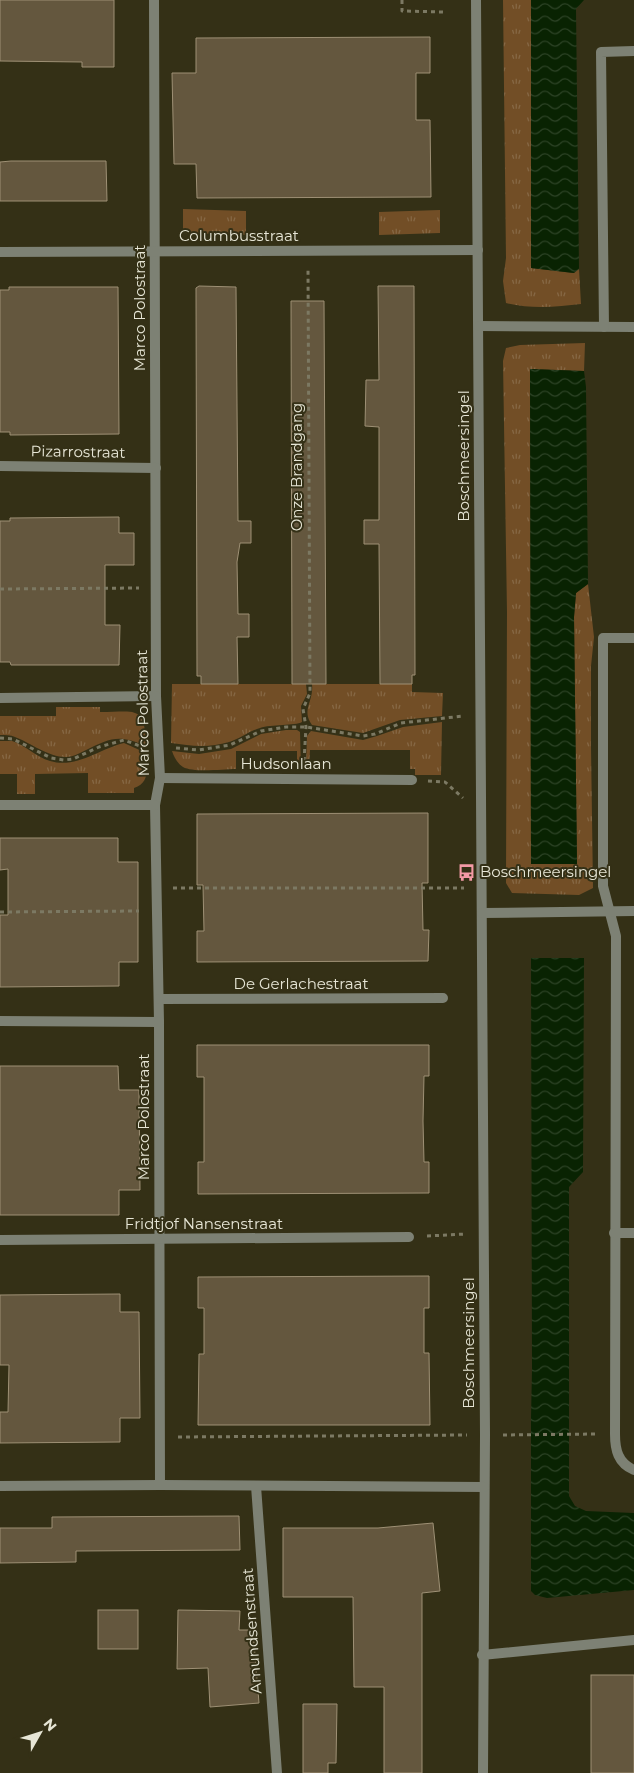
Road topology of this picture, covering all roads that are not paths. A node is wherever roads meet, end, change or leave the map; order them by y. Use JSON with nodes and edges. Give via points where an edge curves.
{"nodes":[{"id":1,"x":154,"y":0,"type":"edge"},
{"id":2,"x":163,"y":0,"type":"edge"},
{"id":3,"x":476,"y":0,"type":"edge"},
{"id":4,"x":634,"y":51,"type":"edge"},
{"id":5,"x":478,"y":250,"type":"junction"},
{"id":6,"x":155,"y":251,"type":"junction"},
{"id":7,"x":0,"y":252,"type":"edge"},
{"id":8,"x":479,"y":326,"type":"junction"},
{"id":9,"x":604,"y":327,"type":"junction"},
{"id":10,"x":634,"y":327,"type":"edge"},
{"id":11,"x":0,"y":466,"type":"edge"},
{"id":12,"x":156,"y":468,"type":"junction"},
{"id":13,"x":634,"y":638,"type":"edge"},
{"id":14,"x":156,"y":696,"type":"junction"},
{"id":15,"x":0,"y":698,"type":"edge"},
{"id":16,"x":160,"y":778,"type":"junction"},
{"id":17,"x":412,"y":780,"type":"road end"},
{"id":18,"x":155,"y":805,"type":"junction"},
{"id":19,"x":0,"y":806,"type":"edge"},
{"id":20,"x":634,"y":911,"type":"edge"},
{"id":21,"x":610,"y":912,"type":"junction"},
{"id":22,"x":482,"y":913,"type":"junction"},
{"id":23,"x":443,"y":998,"type":"dead end"},
{"id":24,"x":159,"y":999,"type":"junction"},
{"id":25,"x":0,"y":1021,"type":"edge"},
{"id":26,"x":159,"y":1022,"type":"junction"},
{"id":27,"x":614,"y":1233,"type":"junction"},
{"id":28,"x":634,"y":1233,"type":"edge"},
{"id":29,"x":409,"y":1237,"type":"road end"},
{"id":30,"x":160,"y":1239,"type":"junction"},
{"id":31,"x":0,"y":1240,"type":"edge"},
{"id":32,"x":634,"y":1470,"type":"edge"},
{"id":33,"x":160,"y":1485,"type":"junction"},
{"id":34,"x":0,"y":1486,"type":"edge"},
{"id":35,"x":256,"y":1486,"type":"junction"},
{"id":36,"x":484,"y":1487,"type":"junction"},
{"id":37,"x":634,"y":1640,"type":"edge"},
{"id":38,"x":482,"y":1656,"type":"junction"},
{"id":39,"x":277,"y":1773,"type":"edge"},
{"id":40,"x":483,"y":1773,"type":"edge"}],
"edges":[{"from":1,"to":2,"type":"street"},
{"from":1,"to":6,"type":"street","name":"Marco Polostraat"},
{"from":3,"to":5,"type":"street","name":"Boschmeersingel"},
{"from":4,"to":9,"type":"street","via":[[600,52]]},
{"from":5,"to":6,"type":"street","name":"Columbusstraat"},
{"from":5,"to":8,"type":"street","name":"Boschmeersingel"},
{"from":6,"to":7,"type":"street","name":"Columbusstraat"},
{"from":6,"to":12,"type":"street","name":"Marco Polostraat"},
{"from":8,"to":9,"type":"street"},
{"from":8,"to":22,"type":"street","name":"Boschmeersingel"},
{"from":9,"to":10,"type":"street"},
{"from":11,"to":12,"type":"street","name":"Pizarrostraat"},
{"from":12,"to":14,"type":"street","name":"Marco Polostraat"},
{"from":13,"to":21,"type":"street","via":[[603,638],[603,886]]},
{"from":14,"to":15,"type":"street"},
{"from":14,"to":16,"type":"street","name":"Marco Polostraat"},
{"from":16,"to":17,"type":"street","name":"Hudsonlaan"},
{"from":16,"to":18,"type":"street","name":"Marco Polostraat"},
{"from":18,"to":19,"type":"street"},
{"from":18,"to":24,"type":"street","name":"Marco Polostraat"},
{"from":20,"to":21,"type":"street"},
{"from":21,"to":22,"type":"street"},
{"from":21,"to":27,"type":"street","via":[[616,936]]},
{"from":22,"to":36,"type":"street","name":"Boschmeersingel"},
{"from":23,"to":24,"type":"street","name":"De Gerlachestraat"},
{"from":24,"to":26,"type":"street","name":"Marco Polostraat"},
{"from":25,"to":26,"type":"street"},
{"from":26,"to":30,"type":"street","name":"Marco Polostraat"},
{"from":27,"to":28,"type":"street"},
{"from":27,"to":32,"type":"street","via":[[615,1448],[620,1461]]},
{"from":29,"to":30,"type":"street","name":"Fridtjof Nansenstraat"},
{"from":30,"to":31,"type":"street","name":"Fridtjof Nansenstraat"},
{"from":30,"to":33,"type":"street","name":"Marco Polostraat"},
{"from":33,"to":34,"type":"street"},
{"from":33,"to":35,"type":"street"},
{"from":35,"to":36,"type":"street"},
{"from":35,"to":39,"type":"street","name":"Amundsenstraat"},
{"from":36,"to":38,"type":"street","name":"Boschmeersingel"},
{"from":37,"to":38,"type":"street"},
{"from":38,"to":40,"type":"street","name":"Boschmeersingel"}]}
